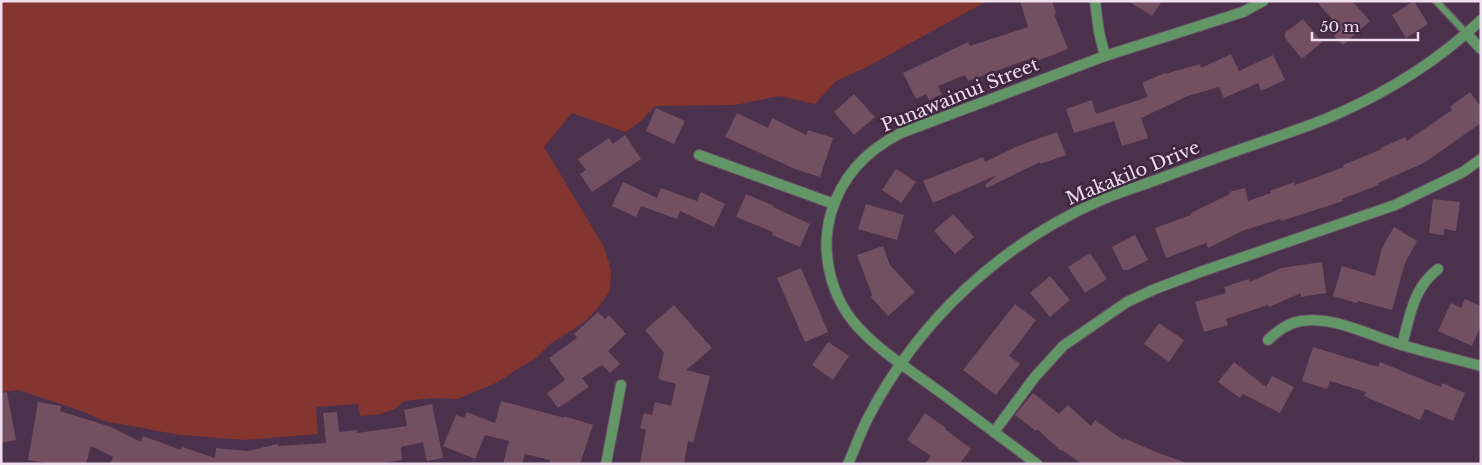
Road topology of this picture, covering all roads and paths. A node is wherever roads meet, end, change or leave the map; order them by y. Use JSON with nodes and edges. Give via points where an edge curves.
{"nodes":[{"id":1,"x":1095,"y":1,"type":"edge"},
{"id":2,"x":1263,"y":1,"type":"edge"},
{"id":3,"x":1436,"y":1,"type":"edge"},
{"id":4,"x":1481,"y":20,"type":"edge"},
{"id":5,"x":1466,"y":33,"type":"junction"},
{"id":6,"x":1481,"y":49,"type":"edge"},
{"id":7,"x":1105,"y":56,"type":"junction"},
{"id":8,"x":699,"y":156,"type":"dead end"},
{"id":9,"x":1481,"y":159,"type":"edge"},
{"id":10,"x":834,"y":204,"type":"junction"},
{"id":11,"x":1438,"y":269,"type":"dead end"},
{"id":12,"x":1268,"y":340,"type":"dead end"},
{"id":13,"x":1402,"y":345,"type":"junction"},
{"id":14,"x":901,"y":363,"type":"junction"},
{"id":15,"x":1481,"y":366,"type":"edge"},
{"id":16,"x":621,"y":386,"type":"dead end"},
{"id":17,"x":994,"y":432,"type":"junction"},
{"id":18,"x":606,"y":464,"type":"edge"},
{"id":19,"x":848,"y":464,"type":"edge"},
{"id":20,"x":1037,"y":464,"type":"edge"}],
"edges":[{"from":1,"to":7,"type":"street"},
{"from":2,"to":7,"type":"street","name":"Punawainui Street","via":[[1243,12]]},
{"from":3,"to":5,"type":"lane"},
{"from":4,"to":5,"type":"street","name":"Makakilo Drive"},
{"from":5,"to":6,"type":"street"},
{"from":5,"to":14,"type":"street","name":"Makakilo Drive","via":[[1391,87],[1337,114],[1100,200],[1052,224],[965,288],[928,327]]},
{"from":7,"to":10,"type":"street","name":"Punawainui Street","via":[[888,139],[855,167]]},
{"from":8,"to":10,"type":"street"},
{"from":9,"to":17,"type":"street","via":[[1463,172],[1395,205],[1155,289],[1127,302],[1062,346]]},
{"from":10,"to":14,"type":"street","name":"Punawainui Street","via":[[827,246],[834,288],[856,325]]},
{"from":11,"to":13,"type":"street","via":[[1416,294]]},
{"from":12,"to":13,"type":"street","via":[[1289,325],[1315,321],[1342,325]]},
{"from":13,"to":15,"type":"street"},
{"from":14,"to":17,"type":"street","name":"Punawainui Street"},
{"from":14,"to":19,"type":"street","name":"Makakilo Drive","via":[[869,416]]},
{"from":16,"to":18,"type":"street"},
{"from":17,"to":20,"type":"street","name":"Punawainui Street"}]}
